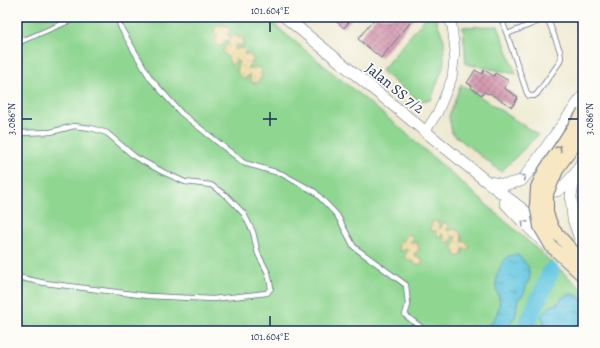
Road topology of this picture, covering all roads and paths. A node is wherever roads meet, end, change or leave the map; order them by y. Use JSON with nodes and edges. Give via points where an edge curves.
{"nodes":[{"id":1,"x":85,"y":17,"type":"edge"},
{"id":2,"x":117,"y":17,"type":"edge"},
{"id":3,"x":285,"y":17,"type":"edge"},
{"id":4,"x":448,"y":17,"type":"edge"},
{"id":5,"x":501,"y":17,"type":"edge"},
{"id":6,"x":547,"y":17,"type":"edge"},
{"id":7,"x":507,"y":34,"type":"junction"},
{"id":8,"x":17,"y":43,"type":"edge"},
{"id":9,"x":583,"y":96,"type":"edge"},
{"id":10,"x":583,"y":113,"type":"edge"},
{"id":11,"x":425,"y":132,"type":"junction"},
{"id":12,"x":17,"y":133,"type":"edge"},
{"id":13,"x":583,"y":133,"type":"edge"},
{"id":14,"x":551,"y":142,"type":"junction"},
{"id":15,"x":583,"y":160,"type":"edge"},
{"id":16,"x":575,"y":174,"type":"junction"},
{"id":17,"x":486,"y":181,"type":"junction"},
{"id":18,"x":583,"y":248,"type":"edge"},
{"id":19,"x":583,"y":261,"type":"edge"},
{"id":20,"x":583,"y":264,"type":"edge"},
{"id":21,"x":583,"y":276,"type":"edge"},
{"id":22,"x":17,"y":277,"type":"edge"},
{"id":23,"x":583,"y":279,"type":"edge"},
{"id":24,"x":426,"y":331,"type":"edge"}],
"edges":[{"from":1,"to":8,"type":"lane"},
{"from":2,"to":24,"type":"lane","via":[[150,78],[181,113],[244,163],[282,174],[315,192],[337,215],[354,247],[406,285],[408,305],[405,315]]},
{"from":3,"to":11,"type":"street","name":"Jalan SS 7/2"},
{"from":4,"to":11,"type":"street","via":[[452,26],[455,51],[452,78],[438,112]]},
{"from":5,"to":7,"type":"lane"},
{"from":6,"to":7,"type":"lane"},
{"from":6,"to":7,"type":"lane","via":[[561,58],[534,96],[527,93]]},
{"from":9,"to":14,"type":"street"},
{"from":21,"to":10,"type":"main road","one_way":true,"bridge":true,"via":[[551,246],[540,227],[536,205],[537,187],[545,170]]},
{"from":11,"to":17,"type":"street","name":"Jalan SS 7/2"},
{"from":12,"to":22,"type":"lane","via":[[51,132],[74,126],[91,128],[107,133],[135,157],[163,172],[185,182],[211,185],[227,196],[244,214],[253,232],[258,254],[268,273],[271,288],[267,293],[213,299],[148,296]]},
{"from":13,"to":19,"type":"main road","bridge":true,"via":[[558,168],[547,194],[547,213],[552,229]]},
{"from":14,"to":16,"type":"street","via":[[541,161],[539,184],[550,191],[558,190]]},
{"from":17,"to":14,"type":"street","one_way":true,"via":[[504,185],[521,181]]},
{"from":15,"to":16,"type":"street"},
{"from":16,"to":18,"type":"street","via":[[571,196],[573,219]]},
{"from":17,"to":20,"type":"street","name":"Jalan SS 7/2","via":[[530,216]]},
{"from":23,"to":17,"type":"street","name":"Jalan SS 7/2","one_way":true,"via":[[525,224]]}]}
